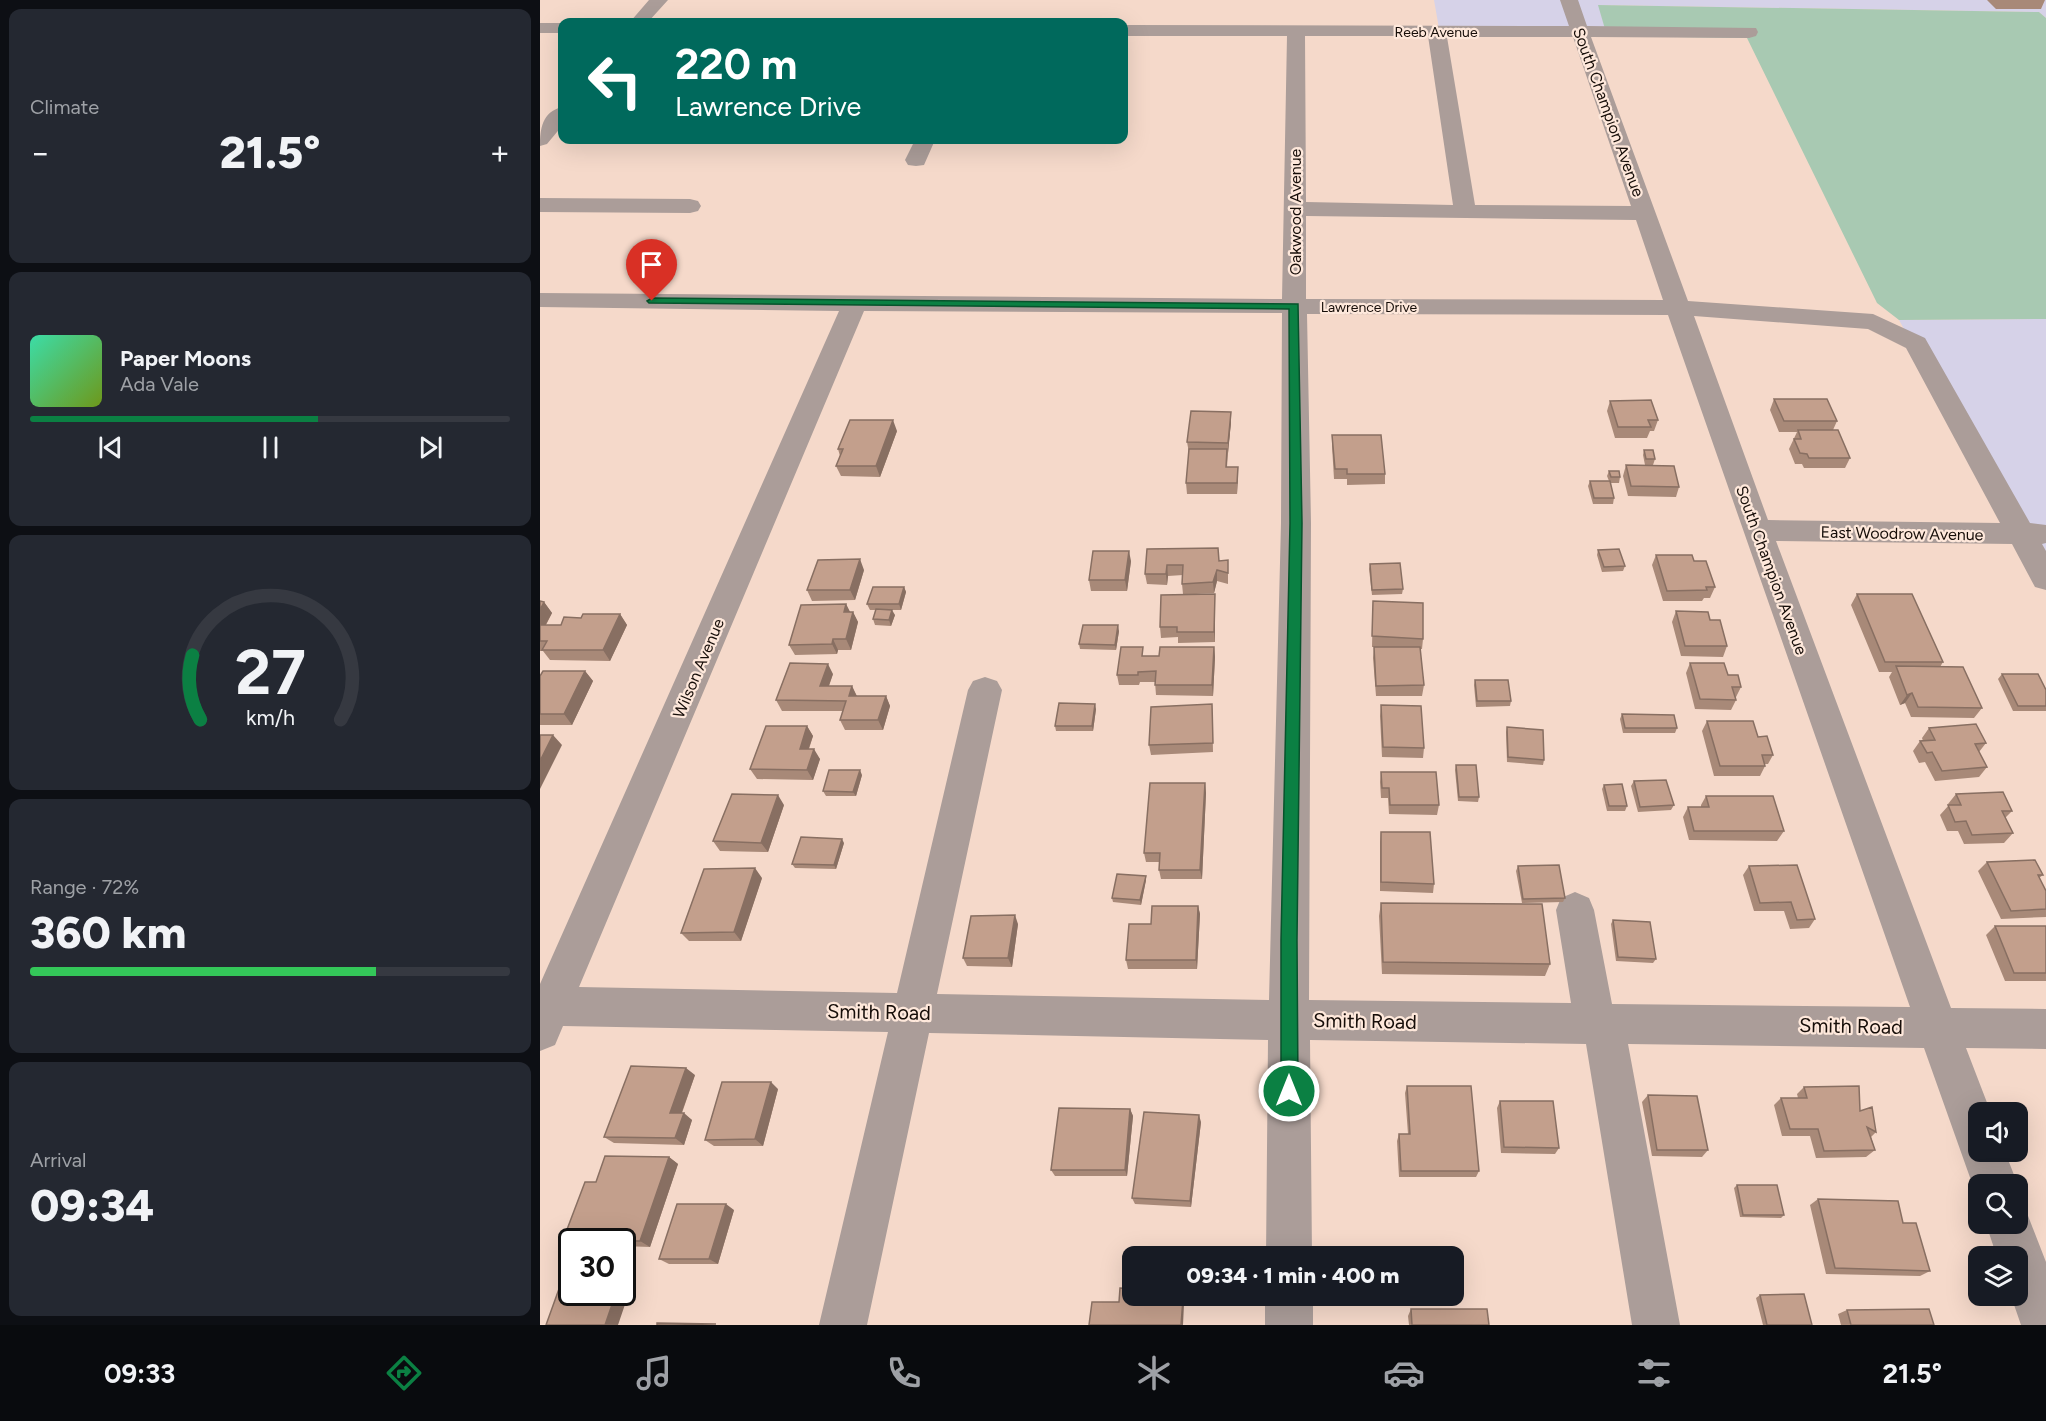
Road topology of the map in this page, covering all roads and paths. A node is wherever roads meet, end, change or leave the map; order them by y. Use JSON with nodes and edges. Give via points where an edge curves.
{"nodes":[{"id":1,"x":658,"y":0,"type":"edge"},
{"id":2,"x":1569,"y":0,"type":"edge"},
{"id":3,"x":642,"y":18,"type":"edge"},
{"id":4,"x":540,"y":28,"type":"edge"},
{"id":5,"x":558,"y":28,"type":"edge"},
{"id":6,"x":1128,"y":30,"type":"edge"},
{"id":7,"x":1296,"y":31,"type":"junction"},
{"id":8,"x":1437,"y":32,"type":"junction"},
{"id":9,"x":1581,"y":33,"type":"junction"},
{"id":10,"x":1749,"y":33,"type":"dead end"},
{"id":11,"x":558,"y":118,"type":"edge"},
{"id":12,"x":540,"y":140,"type":"edge"},
{"id":13,"x":923,"y":144,"type":"edge"},
{"id":14,"x":916,"y":160,"type":"dead end"},
{"id":15,"x":540,"y":205,"type":"edge"},
{"id":16,"x":690,"y":206,"type":"dead end"},
{"id":17,"x":1295,"y":209,"type":"junction"},
{"id":18,"x":1465,"y":212,"type":"junction"},
{"id":19,"x":1646,"y":213,"type":"junction"},
{"id":20,"x":540,"y":300,"type":"edge"},
{"id":21,"x":855,"y":304,"type":"junction"},
{"id":22,"x":1294,"y":306,"type":"junction"},
{"id":23,"x":1680,"y":308,"type":"junction"},
{"id":24,"x":1758,"y":531,"type":"junction"},
{"id":25,"x":2034,"y":534,"type":"edge"},
{"id":26,"x":2046,"y":579,"type":"edge"},
{"id":27,"x":985,"y":690,"type":"dead end"},
{"id":28,"x":1575,"y":910,"type":"dead end"},
{"id":29,"x":914,"y":1013,"type":"junction"},
{"id":30,"x":544,"y":1014,"type":"edge"},
{"id":31,"x":1290,"y":1020,"type":"junction"},
{"id":32,"x":1600,"y":1023,"type":"junction"},
{"id":33,"x":1939,"y":1027,"type":"junction"},
{"id":34,"x":2046,"y":1029,"type":"edge"},
{"id":35,"x":1968,"y":1110,"type":"edge"},
{"id":36,"x":2013,"y":1234,"type":"edge"},
{"id":37,"x":1289,"y":1246,"type":"edge"},
{"id":38,"x":1289,"y":1306,"type":"edge"},
{"id":39,"x":843,"y":1325,"type":"edge"},
{"id":40,"x":1289,"y":1325,"type":"edge"},
{"id":41,"x":1656,"y":1325,"type":"edge"},
{"id":42,"x":2045,"y":1325,"type":"edge"}],
"edges":[{"from":1,"to":3,"type":"street"},
{"from":2,"to":9,"type":"street","name":"South Champion Avenue"},
{"from":4,"to":5,"type":"street"},
{"from":6,"to":7,"type":"street","name":"Reeb Avenue"},
{"from":7,"to":8,"type":"street","name":"Reeb Avenue"},
{"from":7,"to":17,"type":"street","name":"Oakwood Avenue"},
{"from":8,"to":9,"type":"street","name":"Reeb Avenue"},
{"from":8,"to":18,"type":"street"},
{"from":9,"to":10,"type":"street","name":"Reeb Avenue"},
{"from":9,"to":19,"type":"street","name":"South Champion Avenue"},
{"from":11,"to":12,"type":"street"},
{"from":13,"to":14,"type":"street"},
{"from":15,"to":16,"type":"street"},
{"from":17,"to":18,"type":"street"},
{"from":17,"to":22,"type":"street","name":"Oakwood Avenue"},
{"from":18,"to":19,"type":"street"},
{"from":19,"to":23,"type":"street","name":"South Champion Avenue"},
{"from":20,"to":21,"type":"street","name":"Lawrence Drive"},
{"from":21,"to":22,"type":"street","name":"Lawrence Drive"},
{"from":21,"to":30,"type":"street","name":"Wilson Avenue"},
{"from":22,"to":23,"type":"street","name":"Lawrence Drive"},
{"from":22,"to":31,"type":"street","name":"Oakwood Avenue","via":[[1296,523]]},
{"from":23,"to":24,"type":"street","name":"South Champion Avenue"},
{"from":23,"to":25,"type":"street","name":"Lawrence Drive","via":[[1873,322],[1916,343]]},
{"from":24,"to":25,"type":"street","name":"East Woodrow Avenue"},
{"from":24,"to":33,"type":"street","name":"South Champion Avenue"},
{"from":25,"to":26,"type":"street"},
{"from":27,"to":29,"type":"street"},
{"from":28,"to":32,"type":"street"},
{"from":29,"to":30,"type":"street","name":"Smith Road"},
{"from":29,"to":31,"type":"street","name":"Smith Road"},
{"from":29,"to":39,"type":"street"},
{"from":31,"to":32,"type":"street","name":"Smith Road"},
{"from":31,"to":37,"type":"street","name":"Oakwood Avenue"},
{"from":32,"to":33,"type":"street","name":"Smith Road"},
{"from":32,"to":41,"type":"street"},
{"from":33,"to":34,"type":"street","name":"Smith Road"},
{"from":33,"to":35,"type":"street","name":"South Champion Avenue"},
{"from":36,"to":42,"type":"street"},
{"from":38,"to":40,"type":"street"}]}
